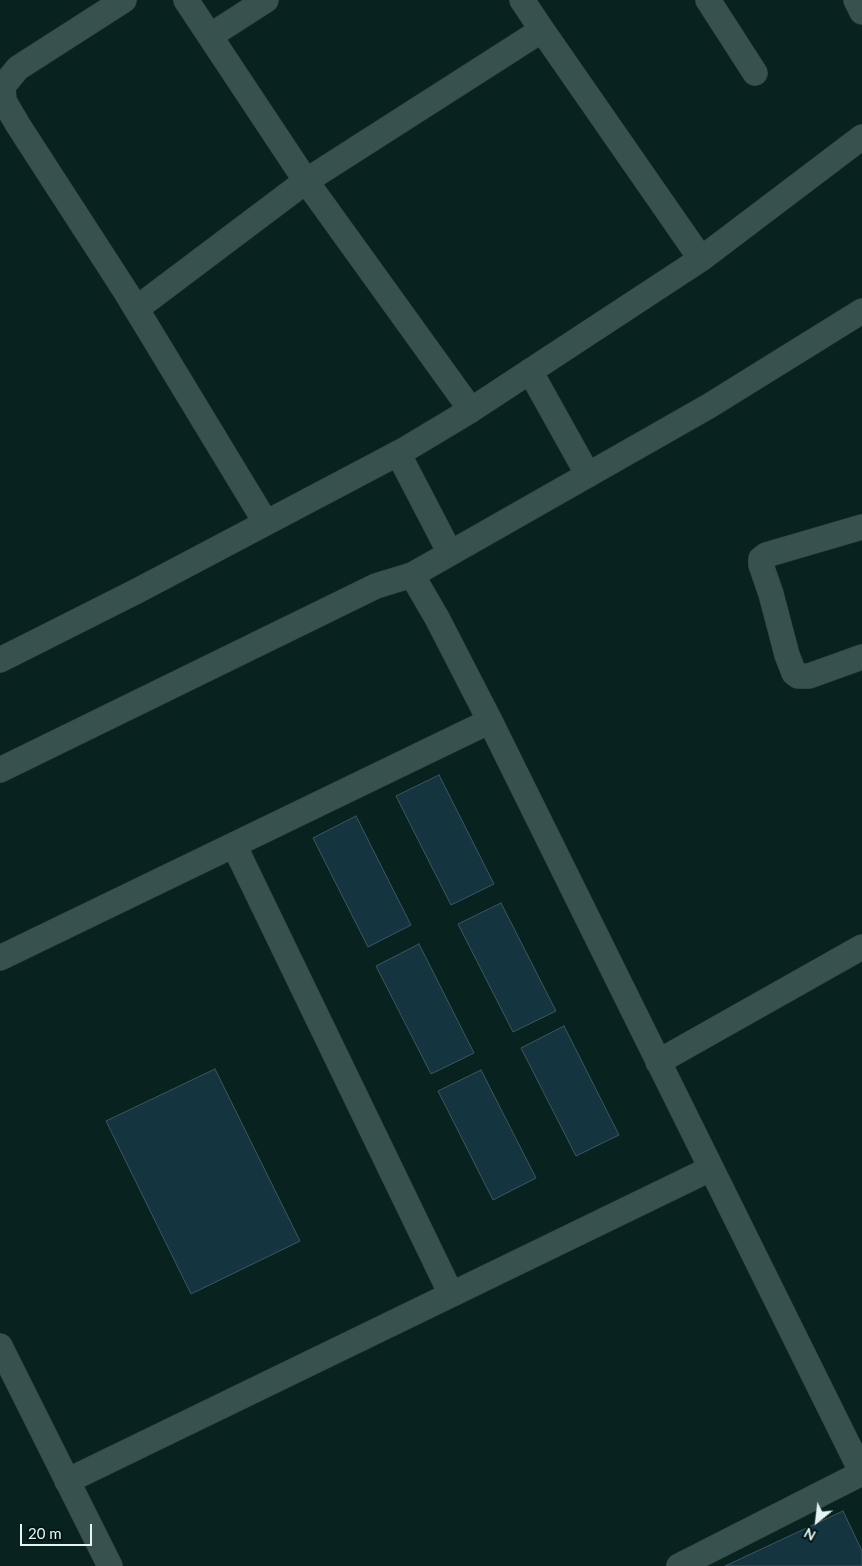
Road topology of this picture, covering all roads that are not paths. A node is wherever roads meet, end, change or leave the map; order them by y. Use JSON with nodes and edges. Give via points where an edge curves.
{"nodes":[{"id":1,"x":124,"y":0,"type":"edge"},
{"id":2,"x":186,"y":0,"type":"edge"},
{"id":3,"x":266,"y":0,"type":"edge"},
{"id":4,"x":522,"y":0,"type":"edge"},
{"id":5,"x":708,"y":0,"type":"edge"},
{"id":6,"x":856,"y":0,"type":"edge"},
{"id":7,"x":862,"y":12,"type":"edge"},
{"id":8,"x":542,"y":30,"type":"junction"},
{"id":9,"x":210,"y":36,"type":"junction"},
{"id":10,"x":755,"y":73,"type":"dead end"},
{"id":11,"x":862,"y":137,"type":"edge"},
{"id":12,"x":306,"y":181,"type":"junction"},
{"id":13,"x":701,"y":259,"type":"junction"},
{"id":14,"x":136,"y":309,"type":"junction"},
{"id":15,"x":862,"y":311,"type":"edge"},
{"id":16,"x":530,"y":371,"type":"junction"},
{"id":17,"x":471,"y":410,"type":"junction"},
{"id":18,"x":398,"y":453,"type":"junction"},
{"id":19,"x":588,"y":474,"type":"junction"},
{"id":20,"x":266,"y":523,"type":"junction"},
{"id":21,"x":862,"y":527,"type":"edge"},
{"id":22,"x":450,"y":553,"type":"junction"},
{"id":23,"x":412,"y":574,"type":"junction"},
{"id":24,"x":862,"y":657,"type":"edge"},
{"id":25,"x":0,"y":660,"type":"edge"},
{"id":26,"x":490,"y":721,"type":"junction"},
{"id":27,"x":0,"y":770,"type":"edge"},
{"id":28,"x":234,"y":845,"type":"junction"},
{"id":29,"x":862,"y":947,"type":"edge"},
{"id":30,"x":0,"y":958,"type":"edge"},
{"id":31,"x":658,"y":1062,"type":"junction"},
{"id":32,"x":710,"y":1168,"type":"junction"},
{"id":33,"x":451,"y":1294,"type":"junction"},
{"id":34,"x":0,"y":1346,"type":"edge"},
{"id":35,"x":862,"y":1473,"type":"edge"},
{"id":36,"x":67,"y":1481,"type":"junction"},
{"id":37,"x":110,"y":1566,"type":"edge"},
{"id":38,"x":679,"y":1566,"type":"edge"}],
"edges":[{"from":1,"to":14,"type":"street","via":[[18,68],[3,86],[4,101],[18,125]]},
{"from":2,"to":9,"type":"street"},
{"from":3,"to":9,"type":"street"},
{"from":4,"to":8,"type":"street"},
{"from":5,"to":10,"type":"street"},
{"from":6,"to":7,"type":"street"},
{"from":8,"to":12,"type":"street"},
{"from":8,"to":13,"type":"street"},
{"from":9,"to":12,"type":"street"},
{"from":11,"to":13,"type":"street"},
{"from":12,"to":14,"type":"street"},
{"from":12,"to":17,"type":"street"},
{"from":13,"to":16,"type":"street"},
{"from":14,"to":20,"type":"street"},
{"from":15,"to":19,"type":"street","via":[[709,406]]},
{"from":16,"to":17,"type":"street"},
{"from":16,"to":19,"type":"street"},
{"from":17,"to":18,"type":"street"},
{"from":18,"to":20,"type":"street"},
{"from":18,"to":22,"type":"street"},
{"from":19,"to":22,"type":"street"},
{"from":20,"to":25,"type":"street"},
{"from":21,"to":24,"type":"street","via":[[766,555],[761,559],[761,565],[794,673],[809,676]]},
{"from":22,"to":23,"type":"street"},
{"from":23,"to":26,"type":"street"},
{"from":23,"to":27,"type":"street","via":[[376,586]]},
{"from":26,"to":28,"type":"street"},
{"from":26,"to":31,"type":"street"},
{"from":28,"to":30,"type":"street"},
{"from":28,"to":33,"type":"street"},
{"from":29,"to":31,"type":"street"},
{"from":31,"to":32,"type":"street"},
{"from":32,"to":33,"type":"street"},
{"from":32,"to":35,"type":"street"},
{"from":33,"to":36,"type":"street"},
{"from":34,"to":36,"type":"street"},
{"from":35,"to":38,"type":"street"},
{"from":36,"to":37,"type":"street"}]}
